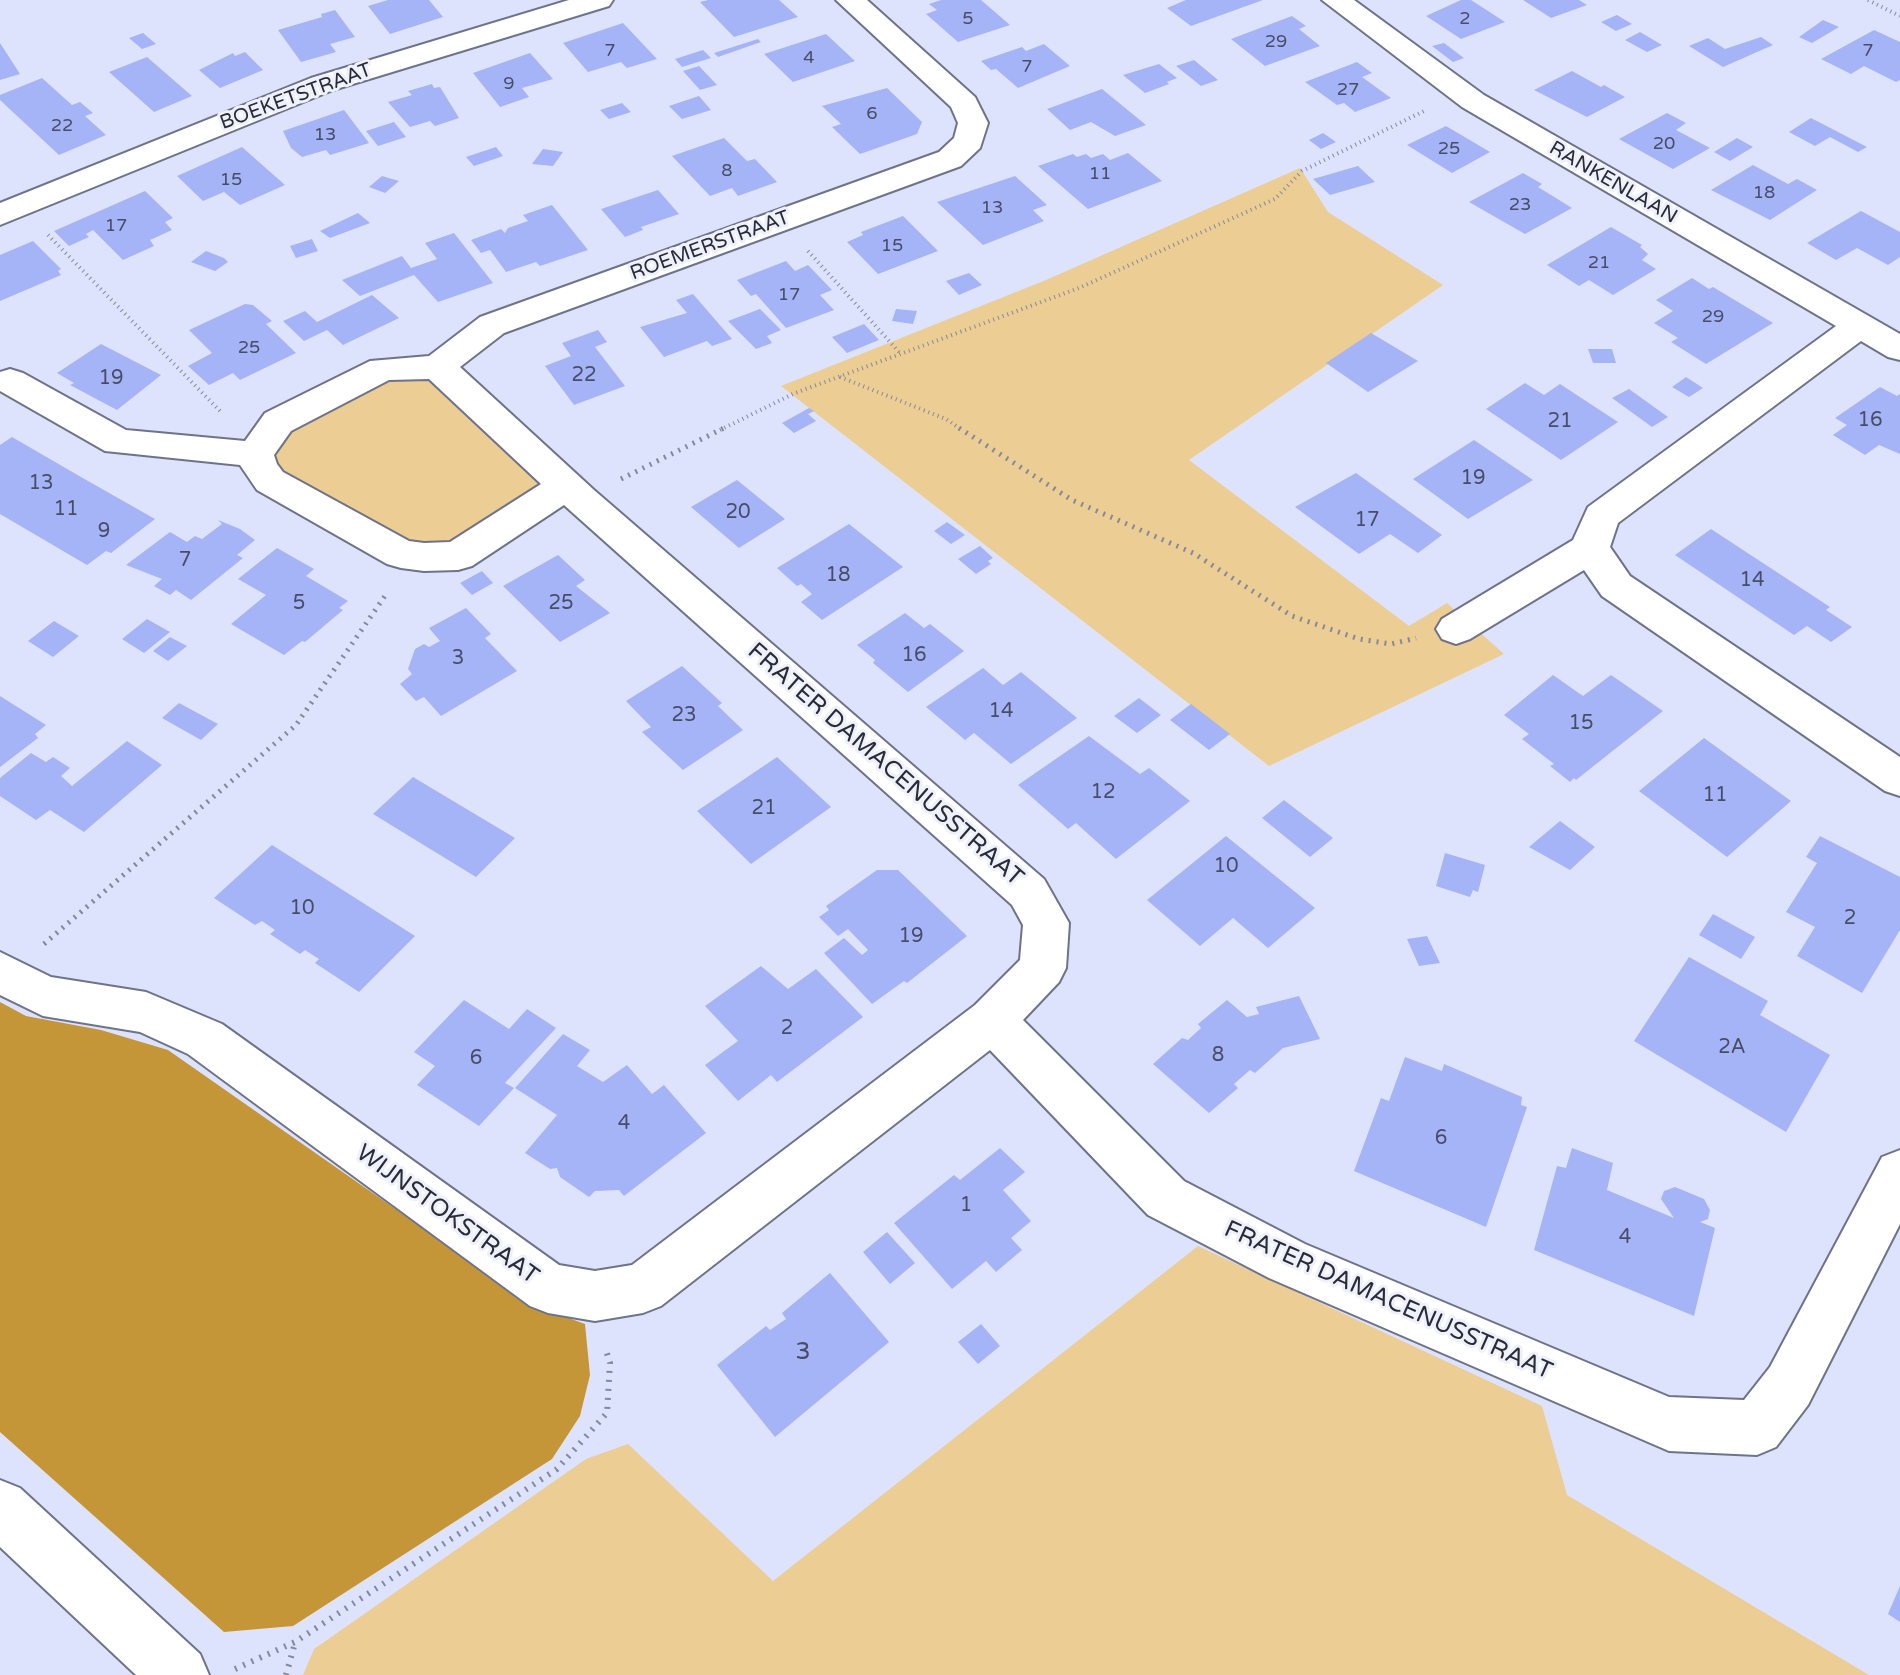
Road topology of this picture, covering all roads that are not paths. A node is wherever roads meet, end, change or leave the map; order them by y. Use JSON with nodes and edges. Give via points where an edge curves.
{"nodes":[{"id":1,"x":599,"y":0,"type":"edge"},
{"id":2,"x":850,"y":0,"type":"edge"},
{"id":3,"x":1349,"y":2,"type":"edge"},
{"id":4,"x":10,"y":211,"type":"edge"},
{"id":5,"x":1859,"y":326,"type":"junction"},
{"id":6,"x":1900,"y":349,"type":"edge"},
{"id":7,"x":438,"y":367,"type":"junction"},
{"id":8,"x":10,"y":381,"type":"dead end"},
{"id":9,"x":257,"y":450,"type":"junction"},
{"id":10,"x":574,"y":492,"type":"junction"},
{"id":11,"x":1590,"y":548,"type":"junction"},
{"id":12,"x":1456,"y":629,"type":"road end"},
{"id":13,"x":1900,"y":779,"type":"edge"},
{"id":14,"x":3,"y":974,"type":"edge"},
{"id":15,"x":992,"y":1020,"type":"junction"},
{"id":16,"x":1900,"y":1173,"type":"edge"},
{"id":17,"x":0,"y":1508,"type":"edge"},
{"id":18,"x":179,"y":1675,"type":"edge"}],
"edges":[{"from":1,"to":4,"type":"street","name":"BOEKETSTRAAT","via":[[322,84]]},
{"from":2,"to":7,"type":"street","name":"ROEMERSTRAAT","via":[[964,103],[973,123],[969,141],[950,159],[492,325]]},
{"from":3,"to":5,"type":"street","name":"RANKENLAAN","via":[[1461,92]]},
{"from":5,"to":6,"type":"street","name":"RANKENLAAN"},
{"from":5,"to":11,"type":"street","via":[[1601,516]]},
{"from":7,"to":9,"type":"street","via":[[383,369],[278,422]]},
{"from":7,"to":10,"type":"street"},
{"from":8,"to":9,"type":"street","via":[[118,442]]},
{"from":9,"to":10,"type":"street","via":[[260,468],[270,481],[401,554],[458,556]]},
{"from":10,"to":15,"type":"street","name":"FRATER DAMACENUSSTRAAT","via":[[1028,892],[1046,923],[1043,968]]},
{"from":11,"to":12,"type":"street"},
{"from":11,"to":13,"type":"street","via":[[1616,586]]},
{"from":14,"to":15,"type":"street","name":"WIJNSTOKSTRAAT","via":[[43,996],[146,1012],[205,1039],[548,1288],[595,1296],[643,1288]]},
{"from":15,"to":16,"type":"street","name":"FRATER DAMACENUSSTRAAT","via":[[1166,1198],[1287,1261],[1669,1424],[1757,1428],[1789,1386]]},
{"from":17,"to":18,"type":"street"}]}
